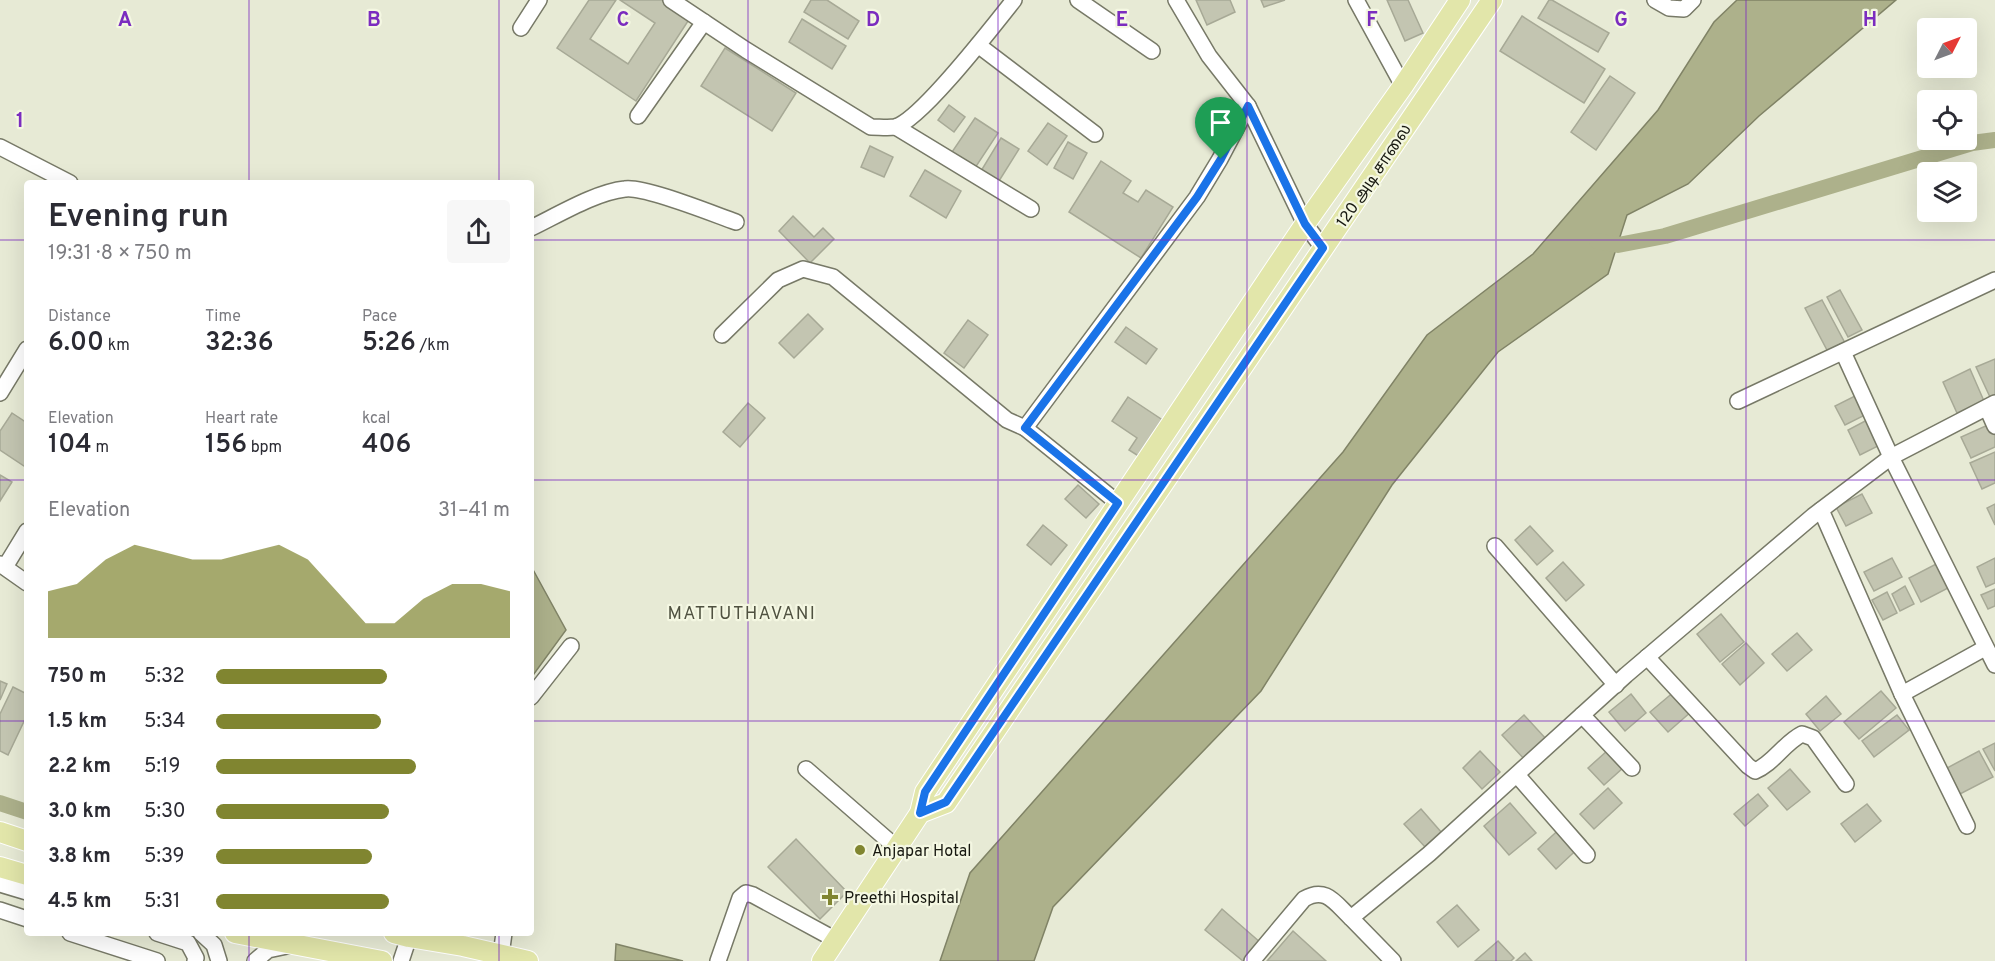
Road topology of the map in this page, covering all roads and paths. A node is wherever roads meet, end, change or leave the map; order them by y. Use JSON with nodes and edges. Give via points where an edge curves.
{"nodes":[{"id":1,"x":539,"y":0,"type":"edge"},
{"id":2,"x":671,"y":0,"type":"edge"},
{"id":3,"x":1014,"y":0,"type":"edge"},
{"id":4,"x":1078,"y":0,"type":"edge"},
{"id":5,"x":1176,"y":0,"type":"edge"},
{"id":6,"x":1356,"y":0,"type":"edge"},
{"id":7,"x":1460,"y":0,"type":"edge"},
{"id":8,"x":1491,"y":0,"type":"edge"},
{"id":9,"x":1655,"y":0,"type":"edge"},
{"id":10,"x":1693,"y":0,"type":"edge"},
{"id":11,"x":704,"y":22,"type":"junction"},
{"id":12,"x":521,"y":28,"type":"dead end"},
{"id":13,"x":978,"y":45,"type":"junction"},
{"id":14,"x":1152,"y":51,"type":"dead end"},
{"id":15,"x":1403,"y":86,"type":"junction"},
{"id":16,"x":1248,"y":106,"type":"junction"},
{"id":17,"x":638,"y":116,"type":"dead end"},
{"id":18,"x":896,"y":127,"type":"junction"},
{"id":19,"x":1095,"y":134,"type":"dead end"},
{"id":20,"x":0,"y":147,"type":"edge"},
{"id":21,"x":64,"y":180,"type":"edge"},
{"id":22,"x":1031,"y":209,"type":"dead end"},
{"id":23,"x":736,"y":222,"type":"dead end"},
{"id":24,"x":1305,"y":224,"type":"junction"},
{"id":25,"x":534,"y":227,"type":"edge"},
{"id":26,"x":1323,"y":248,"type":"junction"},
{"id":27,"x":1995,"y":280,"type":"edge"},
{"id":28,"x":722,"y":335,"type":"dead end"},
{"id":29,"x":1843,"y":352,"type":"junction"},
{"id":30,"x":24,"y":357,"type":"edge"},
{"id":31,"x":0,"y":393,"type":"edge"},
{"id":32,"x":1738,"y":401,"type":"dead end"},
{"id":33,"x":1991,"y":405,"type":"edge"},
{"id":34,"x":1995,"y":426,"type":"edge"},
{"id":35,"x":1025,"y":428,"type":"junction"},
{"id":36,"x":1891,"y":457,"type":"junction"},
{"id":37,"x":1118,"y":503,"type":"junction"},
{"id":38,"x":1821,"y":510,"type":"junction"},
{"id":39,"x":24,"y":535,"type":"edge"},
{"id":40,"x":1494,"y":546,"type":"dead end"},
{"id":41,"x":2,"y":566,"type":"edge"},
{"id":42,"x":24,"y":581,"type":"edge"},
{"id":43,"x":571,"y":646,"type":"dead end"},
{"id":44,"x":1985,"y":648,"type":"junction"},
{"id":45,"x":1647,"y":657,"type":"junction"},
{"id":46,"x":1995,"y":664,"type":"edge"},
{"id":47,"x":1616,"y":685,"type":"junction"},
{"id":48,"x":534,"y":693,"type":"edge"},
{"id":49,"x":1902,"y":694,"type":"junction"},
{"id":50,"x":1582,"y":715,"type":"junction"},
{"id":51,"x":1632,"y":768,"type":"dead end"},
{"id":52,"x":806,"y":770,"type":"dead end"},
{"id":53,"x":1517,"y":775,"type":"junction"},
{"id":54,"x":1846,"y":784,"type":"dead end"},
{"id":55,"x":920,"y":813,"type":"junction"},
{"id":56,"x":1967,"y":826,"type":"dead end"},
{"id":57,"x":0,"y":832,"type":"edge"},
{"id":58,"x":24,"y":839,"type":"edge"},
{"id":59,"x":898,"y":849,"type":"junction"},
{"id":60,"x":1587,"y":855,"type":"dead end"},
{"id":61,"x":0,"y":867,"type":"edge"},
{"id":62,"x":24,"y":874,"type":"edge"},
{"id":63,"x":0,"y":884,"type":"edge"},
{"id":64,"x":24,"y":891,"type":"edge"},
{"id":65,"x":0,"y":910,"type":"edge"},
{"id":66,"x":24,"y":918,"type":"edge"},
{"id":67,"x":1351,"y":918,"type":"junction"},
{"id":68,"x":79,"y":936,"type":"edge"},
{"id":69,"x":166,"y":936,"type":"edge"},
{"id":70,"x":204,"y":936,"type":"edge"},
{"id":71,"x":252,"y":936,"type":"edge"},
{"id":72,"x":402,"y":936,"type":"edge"},
{"id":73,"x":408,"y":936,"type":"edge"},
{"id":74,"x":504,"y":936,"type":"edge"},
{"id":75,"x":837,"y":940,"type":"junction"},
{"id":76,"x":296,"y":944,"type":"junction"},
{"id":77,"x":326,"y":955,"type":"edge"},
{"id":78,"x":501,"y":955,"type":"junction"},
{"id":79,"x":157,"y":961,"type":"edge"},
{"id":80,"x":195,"y":961,"type":"edge"},
{"id":81,"x":219,"y":961,"type":"edge"},
{"id":82,"x":255,"y":961,"type":"edge"},
{"id":83,"x":382,"y":961,"type":"edge"},
{"id":84,"x":401,"y":961,"type":"edge"},
{"id":85,"x":528,"y":961,"type":"edge"},
{"id":86,"x":718,"y":961,"type":"edge"},
{"id":87,"x":822,"y":961,"type":"edge"},
{"id":88,"x":1252,"y":961,"type":"edge"},
{"id":89,"x":1394,"y":961,"type":"edge"}],
"edges":[{"from":1,"to":12,"type":"street"},
{"from":2,"to":11,"type":"street"},
{"from":3,"to":13,"type":"street"},
{"from":4,"to":14,"type":"street"},
{"from":5,"to":16,"type":"street","via":[[1209,56]]},
{"from":6,"to":15,"type":"street"},
{"from":7,"to":15,"type":"main road","name":"120 அடி சாலை"},
{"from":8,"to":26,"type":"main road","name":"120 அடி சாலை"},
{"from":9,"to":10,"type":"street","via":[[1669,8],[1684,9]]},
{"from":11,"to":17,"type":"street"},
{"from":11,"to":18,"type":"street","via":[[872,127]]},
{"from":13,"to":18,"type":"street","via":[[919,111]]},
{"from":13,"to":19,"type":"street"},
{"from":15,"to":24,"type":"main road","name":"120 அடி சாலை"},
{"from":16,"to":24,"type":"street"},
{"from":16,"to":35,"type":"street","via":[[1197,197]]},
{"from":18,"to":22,"type":"street"},
{"from":20,"to":21,"type":"street"},
{"from":23,"to":25,"type":"street","via":[[627,188],[607,192]]},
{"from":24,"to":26,"type":"street"},
{"from":24,"to":37,"type":"main road","name":"120 அடி சாலை"},
{"from":26,"to":55,"type":"main road","name":"120 அடி சாலை","via":[[946,802]]},
{"from":27,"to":29,"type":"street"},
{"from":28,"to":35,"type":"street","via":[[778,280],[804,269],[833,277],[1007,420]]},
{"from":29,"to":32,"type":"street"},
{"from":29,"to":36,"type":"street"},
{"from":30,"to":31,"type":"street"},
{"from":33,"to":34,"type":"street"},
{"from":33,"to":36,"type":"street"},
{"from":35,"to":37,"type":"street"},
{"from":36,"to":38,"type":"street"},
{"from":36,"to":44,"type":"street"},
{"from":37,"to":55,"type":"main road","name":"120 அடி சாலை","via":[[925,792]]},
{"from":38,"to":45,"type":"street"},
{"from":38,"to":49,"type":"street"},
{"from":39,"to":41,"type":"street"},
{"from":40,"to":47,"type":"street"},
{"from":41,"to":42,"type":"street"},
{"from":43,"to":48,"type":"street"},
{"from":44,"to":46,"type":"street"},
{"from":44,"to":49,"type":"street"},
{"from":45,"to":47,"type":"street"},
{"from":45,"to":54,"type":"street","via":[[1755,771],[1802,734],[1813,738]]},
{"from":47,"to":50,"type":"street"},
{"from":49,"to":56,"type":"street"},
{"from":50,"to":51,"type":"street"},
{"from":50,"to":53,"type":"street"},
{"from":52,"to":59,"type":"street"},
{"from":53,"to":60,"type":"street"},
{"from":53,"to":67,"type":"street"},
{"from":55,"to":59,"type":"main road","name":"120 அடி சாலை"},
{"from":57,"to":58,"type":"main road"},
{"from":59,"to":75,"type":"main road","name":"120 அடி சாலை"},
{"from":61,"to":62,"type":"main road"},
{"from":63,"to":64,"type":"street"},
{"from":65,"to":66,"type":"street"},
{"from":67,"to":88,"type":"street","via":[[1326,895],[1313,894],[1304,899]]},
{"from":67,"to":89,"type":"street"},
{"from":68,"to":79,"type":"street"},
{"from":69,"to":80,"type":"street","via":[[188,943]]},
{"from":70,"to":81,"type":"street","via":[[214,945]]},
{"from":71,"to":76,"type":"main road"},
{"from":72,"to":84,"type":"street"},
{"from":73,"to":78,"type":"main road"},
{"from":74,"to":78,"type":"street"},
{"from":75,"to":86,"type":"street","via":[[746,893],[740,898]]},
{"from":75,"to":87,"type":"main road","name":"120 அடி சாலை"},
{"from":76,"to":77,"type":"main road"},
{"from":76,"to":82,"type":"street","via":[[268,950]]},
{"from":77,"to":83,"type":"main road"},
{"from":78,"to":85,"type":"main road"}]}
